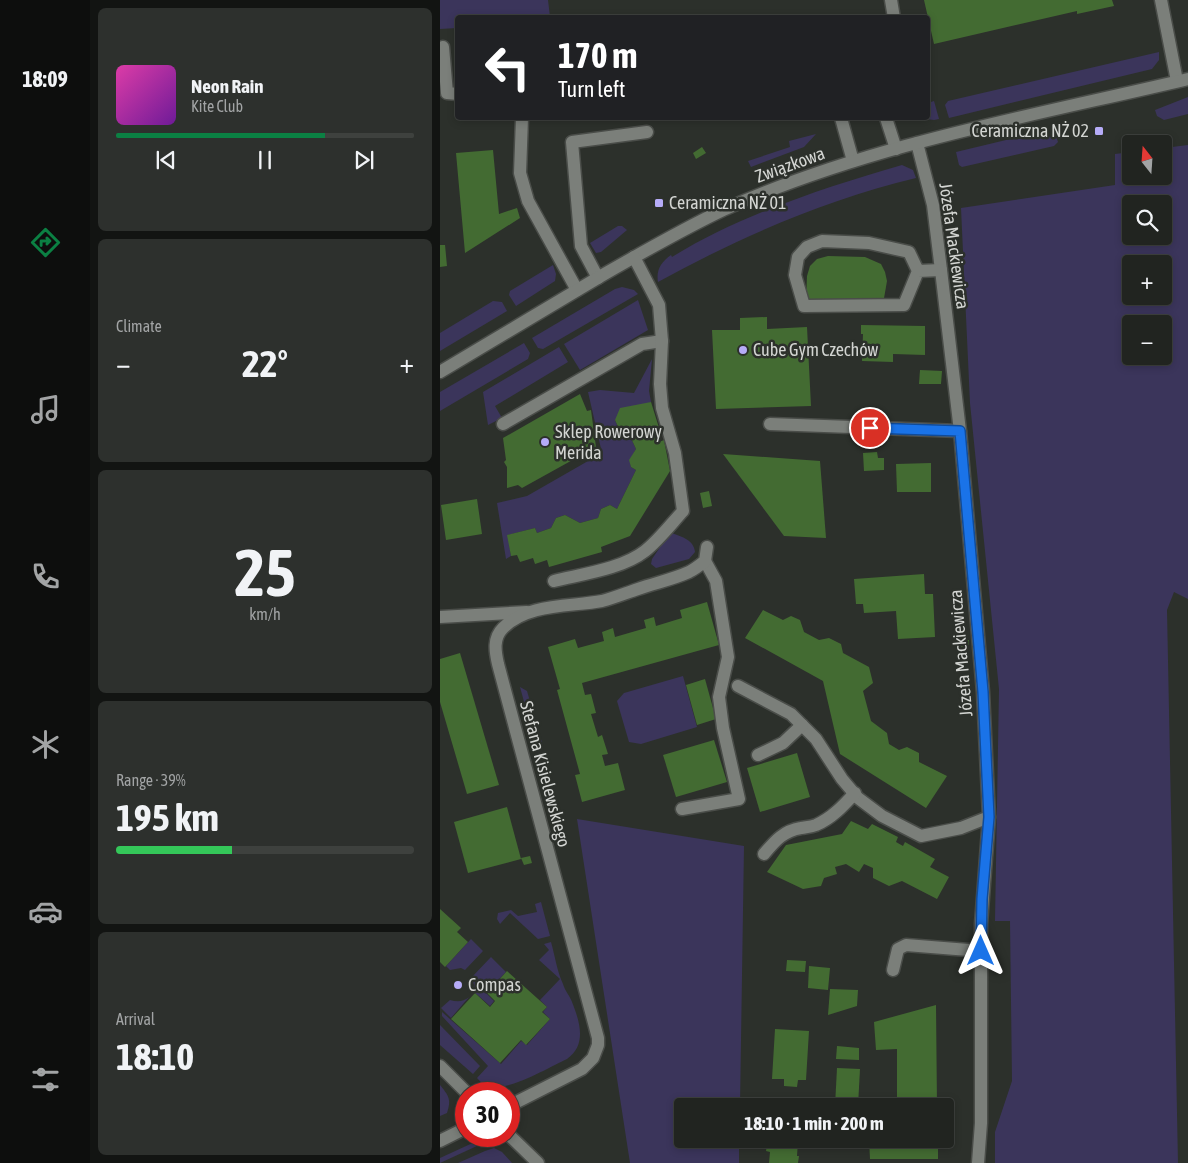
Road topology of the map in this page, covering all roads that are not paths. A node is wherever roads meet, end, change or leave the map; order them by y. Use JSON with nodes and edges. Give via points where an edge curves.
{"nodes":[{"id":1,"x":891,"y":0,"type":"edge"},
{"id":2,"x":1161,"y":0,"type":"edge"},
{"id":3,"x":894,"y":15,"type":"edge"},
{"id":4,"x":444,"y":47,"type":"dead end"},
{"id":5,"x":1182,"y":80,"type":"edge"},
{"id":6,"x":455,"y":94,"type":"edge"},
{"id":7,"x":522,"y":120,"type":"edge"},
{"id":8,"x":842,"y":120,"type":"edge"},
{"id":9,"x":887,"y":120,"type":"edge"},
{"id":10,"x":647,"y":132,"type":"dead end"},
{"id":11,"x":917,"y":143,"type":"junction"},
{"id":12,"x":896,"y":149,"type":"junction"},
{"id":13,"x":853,"y":162,"type":"junction"},
{"id":14,"x":634,"y":257,"type":"junction"},
{"id":15,"x":941,"y":270,"type":"junction"},
{"id":16,"x":918,"y":271,"type":"junction"},
{"id":17,"x":598,"y":278,"type":"junction"},
{"id":18,"x":577,"y":290,"type":"junction"},
{"id":19,"x":662,"y":340,"type":"junction"},
{"id":20,"x":440,"y":372,"type":"edge"},
{"id":21,"x":503,"y":424,"type":"dead end"},
{"id":22,"x":770,"y":424,"type":"dead end"},
{"id":23,"x":960,"y":431,"type":"junction"},
{"id":24,"x":707,"y":547,"type":"dead end"},
{"id":25,"x":705,"y":561,"type":"junction"},
{"id":26,"x":554,"y":581,"type":"dead end"},
{"id":27,"x":531,"y":612,"type":"junction"},
{"id":28,"x":440,"y":616,"type":"edge"},
{"id":29,"x":738,"y":686,"type":"dead end"},
{"id":30,"x":802,"y":725,"type":"junction"},
{"id":31,"x":758,"y":755,"type":"dead end"},
{"id":32,"x":854,"y":793,"type":"junction"},
{"id":33,"x":682,"y":809,"type":"dead end"},
{"id":34,"x":989,"y":817,"type":"junction"},
{"id":35,"x":764,"y":854,"type":"dead end"},
{"id":36,"x":981,"y":951,"type":"junction"},
{"id":37,"x":893,"y":970,"type":"dead end"},
{"id":38,"x":440,"y":1066,"type":"edge"},
{"id":39,"x":456,"y":1082,"type":"edge"},
{"id":40,"x":520,"y":1100,"type":"edge"},
{"id":41,"x":455,"y":1134,"type":"edge"},
{"id":42,"x":440,"y":1141,"type":"edge"},
{"id":43,"x":520,"y":1146,"type":"edge"},
{"id":44,"x":538,"y":1163,"type":"edge"},
{"id":45,"x":978,"y":1163,"type":"edge"}],
"edges":[{"from":1,"to":3,"type":"street"},
{"from":2,"to":5,"type":"street"},
{"from":4,"to":6,"type":"street","via":[[447,93]]},
{"from":5,"to":11,"type":"street","name":"Związkowa"},
{"from":7,"to":18,"type":"street","via":[[520,173],[528,201]]},
{"from":8,"to":13,"type":"street"},
{"from":9,"to":12,"type":"street"},
{"from":10,"to":17,"type":"street","via":[[572,142],[581,246]]},
{"from":11,"to":12,"type":"street","name":"Związkowa"},
{"from":11,"to":15,"type":"street","name":"Józefa Mackiewicza","via":[[933,205]]},
{"from":12,"to":13,"type":"street","name":"Związkowa"},
{"from":13,"to":14,"type":"street","name":"Związkowa","via":[[723,210]]},
{"from":14,"to":17,"type":"street","name":"Związkowa"},
{"from":14,"to":19,"type":"street","via":[[659,305]]},
{"from":15,"to":16,"type":"street"},
{"from":15,"to":23,"type":"street","name":"Józefa Mackiewicza"},
{"from":16,"to":16,"type":"street","via":[[909,252],[869,243],[822,241],[807,247],[798,257],[795,275],[804,306],[904,305]]},
{"from":17,"to":18,"type":"street","name":"Związkowa"},
{"from":18,"to":20,"type":"street","name":"Związkowa"},
{"from":19,"to":21,"type":"street","via":[[642,344]]},
{"from":19,"to":26,"type":"street","via":[[662,408],[675,453],[683,511],[646,550],[633,559]]},
{"from":22,"to":23,"type":"street"},
{"from":23,"to":34,"type":"street","name":"Józefa Mackiewicza","via":[[983,692]]},
{"from":24,"to":25,"type":"street"},
{"from":25,"to":27,"type":"street","name":"Stefana Kisielewskiego","via":[[690,572],[604,600]]},
{"from":25,"to":33,"type":"street","via":[[716,581],[728,656],[719,697],[739,798]]},
{"from":27,"to":28,"type":"street"},
{"from":27,"to":40,"type":"street","name":"Stefana Kisielewskiego","via":[[503,628],[498,635],[495,652],[598,1045],[593,1058],[582,1069]]},
{"from":29,"to":30,"type":"street","via":[[791,714]]},
{"from":30,"to":31,"type":"street","via":[[783,743]]},
{"from":30,"to":32,"type":"street","via":[[816,739]]},
{"from":32,"to":34,"type":"street","via":[[882,816],[921,836],[961,828]]},
{"from":32,"to":35,"type":"street","via":[[827,820],[785,832]]},
{"from":34,"to":36,"type":"street","name":"Józefa Mackiewicza"},
{"from":36,"to":37,"type":"street","via":[[906,945],[898,949]]},
{"from":36,"to":45,"type":"street","name":"Józefa Mackiewicza"},
{"from":38,"to":39,"type":"street"},
{"from":41,"to":42,"type":"street"},
{"from":43,"to":44,"type":"street"}]}
